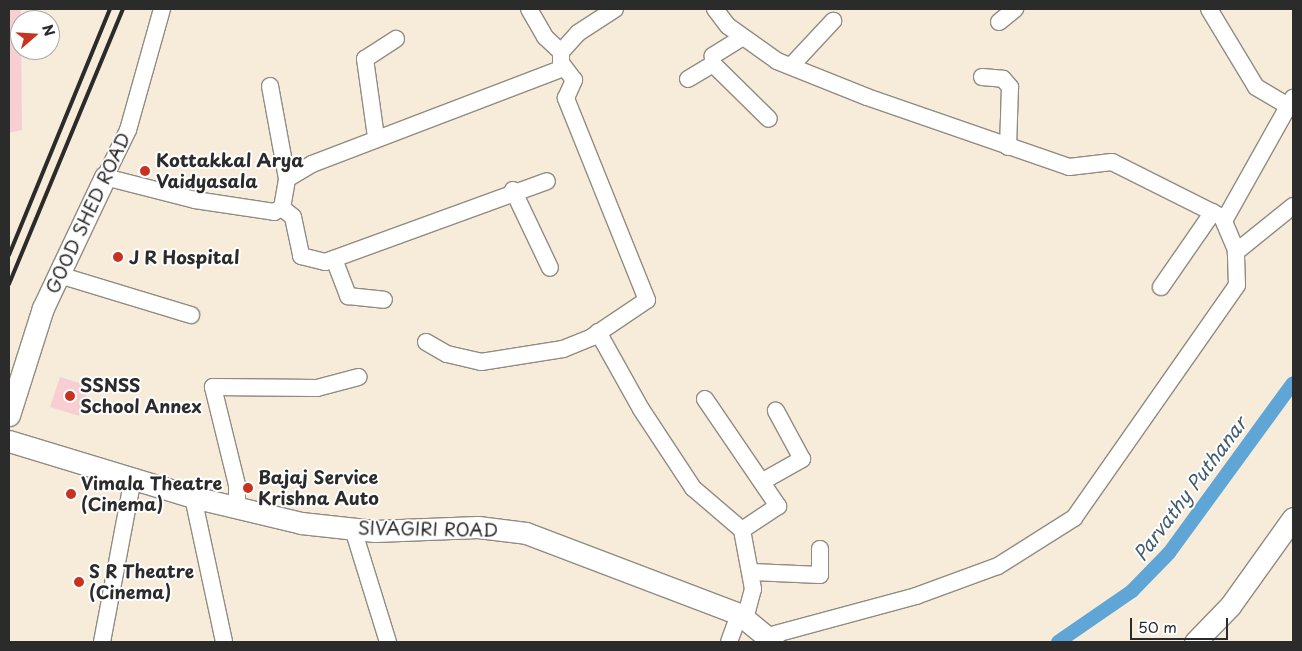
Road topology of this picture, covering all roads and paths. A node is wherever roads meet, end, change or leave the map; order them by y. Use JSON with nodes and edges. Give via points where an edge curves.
{"nodes":[{"id":1,"x":162,"y":9,"type":"edge"},
{"id":2,"x":529,"y":9,"type":"edge"},
{"id":3,"x":615,"y":9,"type":"edge"},
{"id":4,"x":1015,"y":9,"type":"edge"},
{"id":5,"x":1209,"y":9,"type":"edge"},
{"id":6,"x":721,"y":11,"type":"edge"},
{"id":7,"x":833,"y":22,"type":"dead end"},
{"id":8,"x":999,"y":22,"type":"dead end"},
{"id":9,"x":743,"y":37,"type":"junction"},
{"id":10,"x":396,"y":39,"type":"dead end"},
{"id":11,"x":561,"y":57,"type":"junction"},
{"id":12,"x":713,"y":64,"type":"junction"},
{"id":13,"x":791,"y":66,"type":"junction"},
{"id":14,"x":982,"y":77,"type":"dead end"},
{"id":15,"x":688,"y":79,"type":"dead end"},
{"id":16,"x":270,"y":86,"type":"dead end"},
{"id":17,"x":1292,"y":104,"type":"edge"},
{"id":18,"x":769,"y":119,"type":"dead end"},
{"id":19,"x":376,"y":137,"type":"junction"},
{"id":20,"x":1008,"y":147,"type":"junction"},
{"id":21,"x":105,"y":178,"type":"junction"},
{"id":22,"x":287,"y":179,"type":"junction"},
{"id":23,"x":547,"y":181,"type":"dead end"},
{"id":24,"x":513,"y":190,"type":"junction"},
{"id":25,"x":1293,"y":206,"type":"edge"},
{"id":26,"x":282,"y":208,"type":"junction"},
{"id":27,"x":1219,"y":216,"type":"junction"},
{"id":28,"x":1237,"y":252,"type":"junction"},
{"id":29,"x":334,"y":259,"type":"junction"},
{"id":30,"x":550,"y":268,"type":"dead end"},
{"id":31,"x":59,"y":274,"type":"junction"},
{"id":32,"x":1161,"y":287,"type":"dead end"},
{"id":33,"x":384,"y":300,"type":"dead end"},
{"id":34,"x":191,"y":315,"type":"dead end"},
{"id":35,"x":598,"y":332,"type":"junction"},
{"id":36,"x":426,"y":342,"type":"dead end"},
{"id":37,"x":359,"y":377,"type":"dead end"},
{"id":38,"x":705,"y":399,"type":"dead end"},
{"id":39,"x":776,"y":411,"type":"dead end"},
{"id":40,"x":9,"y":415,"type":"edge"},
{"id":41,"x":9,"y":440,"type":"edge"},
{"id":42,"x":134,"y":478,"type":"junction"},
{"id":43,"x":762,"y":481,"type":"junction"},
{"id":44,"x":193,"y":496,"type":"junction"},
{"id":45,"x":237,"y":507,"type":"junction"},
{"id":46,"x":1293,"y":518,"type":"edge"},
{"id":47,"x":353,"y":529,"type":"junction"},
{"id":48,"x":742,"y":530,"type":"junction"},
{"id":49,"x":820,"y":549,"type":"dead end"},
{"id":50,"x":752,"y":572,"type":"junction"},
{"id":51,"x":742,"y":616,"type":"junction"},
{"id":52,"x":771,"y":639,"type":"edge"},
{"id":53,"x":102,"y":642,"type":"edge"},
{"id":54,"x":224,"y":642,"type":"edge"},
{"id":55,"x":388,"y":642,"type":"edge"},
{"id":56,"x":729,"y":642,"type":"edge"},
{"id":57,"x":1195,"y":642,"type":"edge"}],
"edges":[{"from":1,"to":21,"type":"street","name":"GOOD SHED ROAD","via":[[128,130]]},
{"from":2,"to":11,"type":"street"},
{"from":3,"to":11,"type":"street","via":[[578,33]]},
{"from":4,"to":8,"type":"street"},
{"from":5,"to":17,"type":"street","via":[[1256,87]]},
{"from":6,"to":9,"type":"street"},
{"from":7,"to":13,"type":"street"},
{"from":9,"to":12,"type":"street","via":[[713,56]]},
{"from":9,"to":13,"type":"street"},
{"from":10,"to":19,"type":"street","via":[[366,59]]},
{"from":11,"to":19,"type":"street","via":[[561,69],[542,79]]},
{"from":11,"to":35,"type":"street","via":[[574,80],[566,98],[647,300]]},
{"from":12,"to":15,"type":"street"},
{"from":12,"to":18,"type":"street"},
{"from":13,"to":20,"type":"street"},
{"from":14,"to":20,"type":"street","via":[[1003,79],[1010,87],[1013,96]]},
{"from":16,"to":22,"type":"street"},
{"from":17,"to":27,"type":"street"},
{"from":19,"to":22,"type":"street"},
{"from":20,"to":27,"type":"street","via":[[1075,168],[1112,162]]},
{"from":21,"to":26,"type":"street","via":[[195,200],[274,212]]},
{"from":21,"to":31,"type":"main road","name":"GOOD SHED ROAD"},
{"from":22,"to":26,"type":"street"},
{"from":23,"to":24,"type":"street"},
{"from":24,"to":29,"type":"street"},
{"from":24,"to":30,"type":"street"},
{"from":25,"to":28,"type":"street"},
{"from":26,"to":29,"type":"street","via":[[293,217],[301,256],[325,262]]},
{"from":27,"to":28,"type":"street"},
{"from":27,"to":32,"type":"street"},
{"from":28,"to":52,"type":"street","via":[[1238,284],[1074,518],[998,566],[916,596]]},
{"from":29,"to":33,"type":"street","via":[[353,300]]},
{"from":31,"to":34,"type":"street"},
{"from":31,"to":40,"type":"main road","name":"GOOD SHED ROAD","via":[[43,308]]},
{"from":35,"to":36,"type":"street","via":[[564,349],[481,362],[447,354]]},
{"from":35,"to":48,"type":"street","via":[[693,488]]},
{"from":37,"to":45,"type":"street","via":[[316,388],[213,387],[237,485]]},
{"from":38,"to":43,"type":"street"},
{"from":39,"to":43,"type":"street","via":[[802,459]]},
{"from":41,"to":42,"type":"main road","name":"SIVAGIRI ROAD"},
{"from":42,"to":44,"type":"main road","name":"SIVAGIRI ROAD"},
{"from":42,"to":53,"type":"street"},
{"from":43,"to":48,"type":"street","via":[[778,508]]},
{"from":44,"to":45,"type":"main road","name":"SIVAGIRI ROAD"},
{"from":44,"to":54,"type":"street"},
{"from":45,"to":47,"type":"main road","name":"SIVAGIRI ROAD","via":[[301,523]]},
{"from":46,"to":57,"type":"main road","via":[[1230,606]]},
{"from":47,"to":51,"type":"main road","name":"SIVAGIRI ROAD","via":[[478,527],[526,533]]},
{"from":47,"to":55,"type":"street"},
{"from":48,"to":50,"type":"street"},
{"from":49,"to":50,"type":"street","via":[[820,575]]},
{"from":50,"to":51,"type":"street","via":[[754,589]]},
{"from":51,"to":52,"type":"main road","name":"SIVAGIRI ROAD"},
{"from":51,"to":56,"type":"street"}]}
